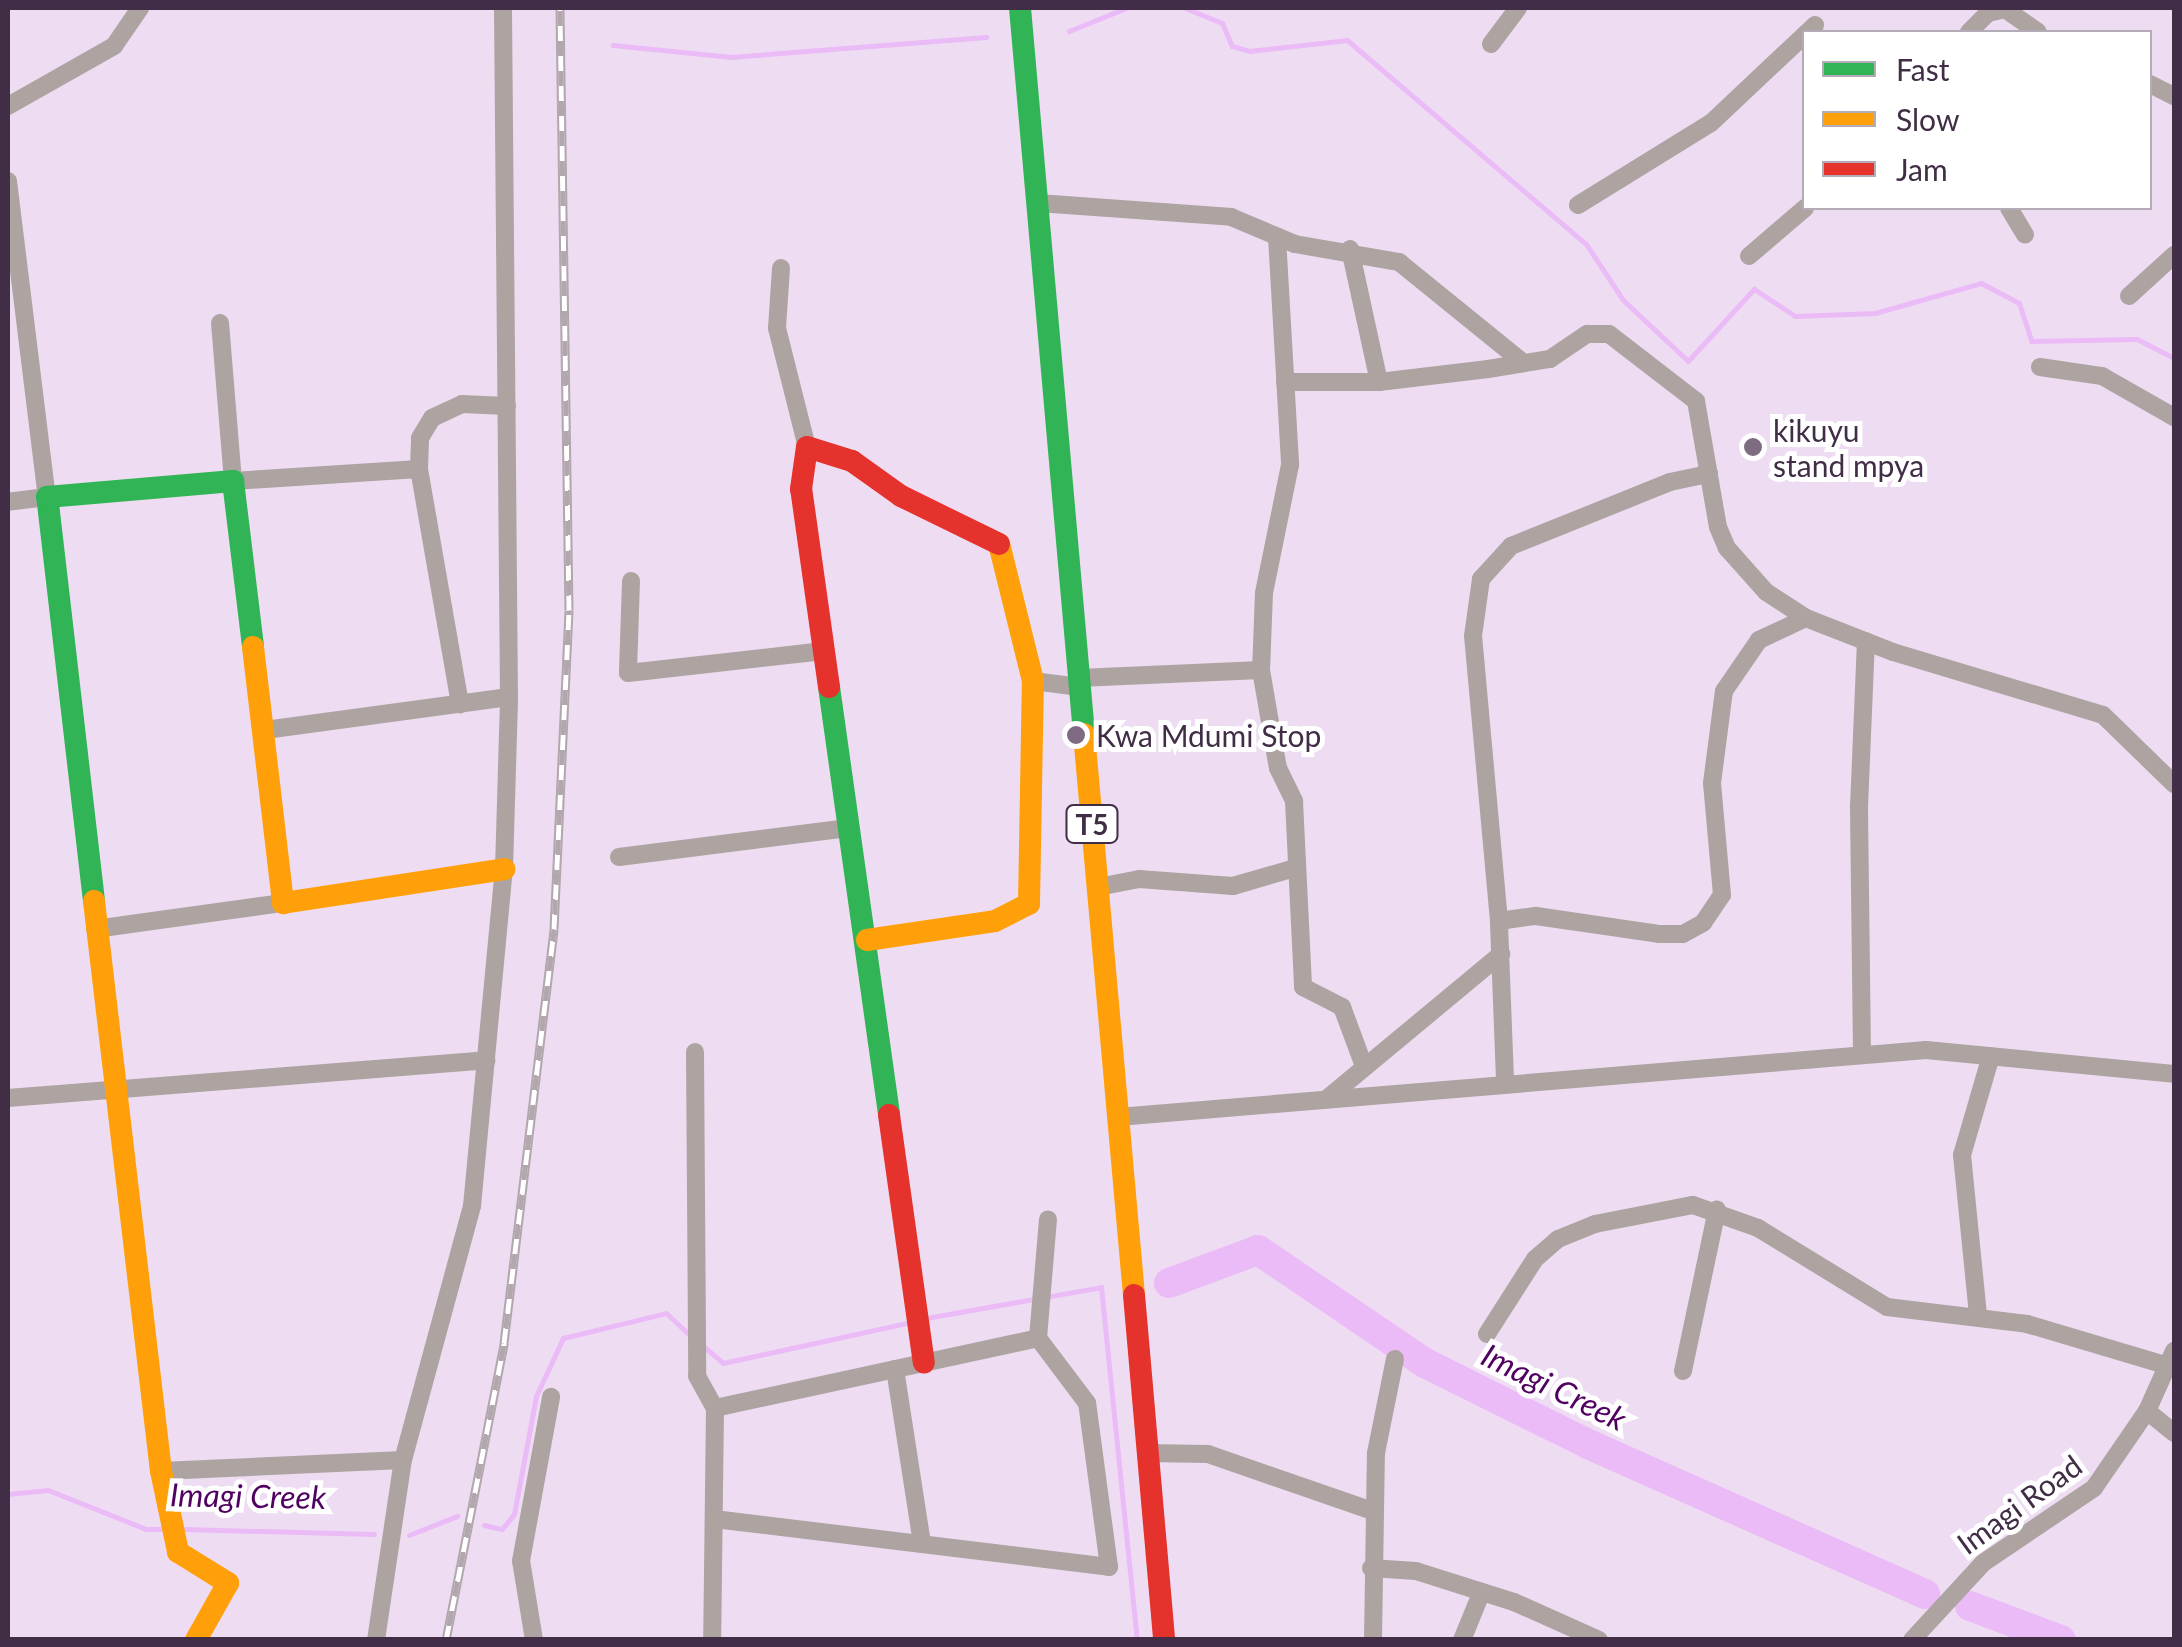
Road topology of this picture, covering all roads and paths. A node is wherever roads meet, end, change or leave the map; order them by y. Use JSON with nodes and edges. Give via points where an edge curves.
{"nodes":[{"id":1,"x":140,"y":8,"type":"edge"},
{"id":2,"x":503,"y":8,"type":"edge"},
{"id":3,"x":1020,"y":8,"type":"edge"},
{"id":4,"x":1518,"y":8,"type":"edge"},
{"id":5,"x":1806,"y":8,"type":"edge"},
{"id":6,"x":2006,"y":8,"type":"edge"},
{"id":7,"x":1818,"y":29,"type":"edge"},
{"id":8,"x":1971,"y":30,"type":"edge"},
{"id":9,"x":2035,"y":30,"type":"edge"},
{"id":10,"x":1802,"y":43,"type":"edge"},
{"id":11,"x":1491,"y":44,"type":"dead end"},
{"id":12,"x":8,"y":106,"type":"edge"},
{"id":13,"x":8,"y":181,"type":"edge"},
{"id":14,"x":1038,"y":203,"type":"junction"},
{"id":15,"x":1578,"y":204,"type":"dead end"},
{"id":16,"x":1803,"y":210,"type":"edge"},
{"id":17,"x":2010,"y":210,"type":"edge"},
{"id":18,"x":2025,"y":235,"type":"dead end"},
{"id":19,"x":1276,"y":238,"type":"junction"},
{"id":20,"x":1350,"y":248,"type":"junction"},
{"id":21,"x":2174,"y":255,"type":"edge"},
{"id":22,"x":1748,"y":256,"type":"dead end"},
{"id":23,"x":13,"y":258,"type":"edge"},
{"id":24,"x":781,"y":268,"type":"dead end"},
{"id":25,"x":2129,"y":296,"type":"dead end"},
{"id":26,"x":220,"y":322,"type":"dead end"},
{"id":27,"x":1520,"y":360,"type":"junction"},
{"id":28,"x":2040,"y":367,"type":"dead end"},
{"id":29,"x":1285,"y":382,"type":"junction"},
{"id":30,"x":1379,"y":382,"type":"junction"},
{"id":31,"x":507,"y":406,"type":"junction"},
{"id":32,"x":2174,"y":416,"type":"edge"},
{"id":33,"x":807,"y":448,"type":"junction"},
{"id":34,"x":419,"y":468,"type":"junction"},
{"id":35,"x":1709,"y":474,"type":"junction"},
{"id":36,"x":233,"y":481,"type":"junction"},
{"id":37,"x":47,"y":496,"type":"junction"},
{"id":38,"x":8,"y":502,"type":"edge"},
{"id":39,"x":630,"y":581,"type":"dead end"},
{"id":40,"x":1806,"y":618,"type":"junction"},
{"id":41,"x":1866,"y":641,"type":"junction"},
{"id":42,"x":824,"y":651,"type":"junction"},
{"id":43,"x":1261,"y":670,"type":"junction"},
{"id":44,"x":1033,"y":681,"type":"junction"},
{"id":45,"x":1080,"y":683,"type":"junction"},
{"id":46,"x":509,"y":697,"type":"junction"},
{"id":47,"x":460,"y":704,"type":"junction"},
{"id":48,"x":265,"y":730,"type":"junction"},
{"id":49,"x":2174,"y":784,"type":"edge"},
{"id":50,"x":850,"y":828,"type":"junction"},
{"id":51,"x":620,"y":857,"type":"dead end"},
{"id":52,"x":1295,"y":868,"type":"junction"},
{"id":53,"x":504,"y":869,"type":"junction"},
{"id":54,"x":1098,"y":887,"type":"junction"},
{"id":55,"x":283,"y":904,"type":"junction"},
{"id":56,"x":1500,"y":921,"type":"junction"},
{"id":57,"x":96,"y":929,"type":"junction"},
{"id":58,"x":867,"y":940,"type":"junction"},
{"id":59,"x":1500,"y":954,"type":"junction"},
{"id":60,"x":695,"y":1052,"type":"dead end"},
{"id":61,"x":1862,"y":1054,"type":"junction"},
{"id":62,"x":1992,"y":1056,"type":"junction"},
{"id":63,"x":486,"y":1060,"type":"junction"},
{"id":64,"x":1364,"y":1066,"type":"junction"},
{"id":65,"x":2174,"y":1074,"type":"edge"},
{"id":66,"x":1505,"y":1080,"type":"junction"},
{"id":67,"x":115,"y":1088,"type":"junction"},
{"id":68,"x":1329,"y":1097,"type":"junction"},
{"id":69,"x":8,"y":1098,"type":"edge"},
{"id":70,"x":1118,"y":1117,"type":"junction"},
{"id":71,"x":1718,"y":1210,"type":"junction"},
{"id":72,"x":1048,"y":1220,"type":"dead end"},
{"id":73,"x":1978,"y":1315,"type":"junction"},
{"id":74,"x":1487,"y":1334,"type":"dead end"},
{"id":75,"x":1038,"y":1338,"type":"junction"},
{"id":76,"x":1395,"y":1359,"type":"dead end"},
{"id":77,"x":924,"y":1363,"type":"junction"},
{"id":78,"x":2172,"y":1364,"type":"edge"},
{"id":79,"x":895,"y":1369,"type":"junction"},
{"id":80,"x":1682,"y":1370,"type":"dead end"},
{"id":81,"x":551,"y":1397,"type":"dead end"},
{"id":82,"x":715,"y":1408,"type":"junction"},
{"id":83,"x":2148,"y":1411,"type":"junction"},
{"id":84,"x":2174,"y":1433,"type":"edge"},
{"id":85,"x":1147,"y":1453,"type":"junction"},
{"id":86,"x":403,"y":1460,"type":"junction"},
{"id":87,"x":161,"y":1471,"type":"junction"},
{"id":88,"x":1374,"y":1511,"type":"junction"},
{"id":89,"x":714,"y":1518,"type":"junction"},
{"id":90,"x":922,"y":1544,"type":"junction"},
{"id":91,"x":1370,"y":1568,"type":"junction"},
{"id":92,"x":1480,"y":1596,"type":"junction"},
{"id":93,"x":196,"y":1640,"type":"edge"},
{"id":94,"x":376,"y":1640,"type":"edge"},
{"id":95,"x":534,"y":1640,"type":"edge"},
{"id":96,"x":712,"y":1640,"type":"edge"},
{"id":97,"x":1164,"y":1640,"type":"edge"},
{"id":98,"x":1373,"y":1640,"type":"edge"},
{"id":99,"x":1462,"y":1640,"type":"edge"},
{"id":100,"x":1599,"y":1640,"type":"edge"},
{"id":101,"x":1912,"y":1640,"type":"edge"}],
"edges":[{"from":1,"to":12,"type":"street","via":[[114,46]]},
{"from":2,"to":31,"type":"street"},
{"from":3,"to":14,"type":"main road","number":"T5"},
{"from":4,"to":11,"type":"street"},
{"from":5,"to":7,"type":"street"},
{"from":6,"to":8,"type":"street","via":[[1988,13]]},
{"from":6,"to":9,"type":"street"},
{"from":10,"to":15,"type":"street","via":[[1712,123]]},
{"from":13,"to":23,"type":"street"},
{"from":14,"to":19,"type":"street","via":[[1230,217]]},
{"from":14,"to":45,"type":"main road","number":"T5"},
{"from":16,"to":22,"type":"street"},
{"from":17,"to":18,"type":"street"},
{"from":19,"to":20,"type":"street"},
{"from":19,"to":29,"type":"street"},
{"from":20,"to":27,"type":"street","via":[[1422,276]]},
{"from":20,"to":30,"type":"street"},
{"from":21,"to":25,"type":"street"},
{"from":23,"to":37,"type":"street"},
{"from":24,"to":33,"type":"street","via":[[777,328]]},
{"from":26,"to":36,"type":"street"},
{"from":27,"to":30,"type":"street"},
{"from":27,"to":35,"type":"street","via":[[1550,359],[1587,334],[1608,334],[1696,401]]},
{"from":28,"to":32,"type":"street","via":[[2102,376]]},
{"from":29,"to":30,"type":"street"},
{"from":29,"to":43,"type":"street","via":[[1290,466],[1264,593]]},
{"from":31,"to":34,"type":"street","via":[[462,404],[432,418],[420,438]]},
{"from":31,"to":46,"type":"street"},
{"from":33,"to":42,"type":"main road","via":[[800,489]]},
{"from":33,"to":44,"type":"main road","via":[[852,462],[901,496],[1001,545]]},
{"from":34,"to":36,"type":"street"},
{"from":34,"to":47,"type":"street"},
{"from":35,"to":40,"type":"street","via":[[1728,548],[1766,592]]},
{"from":35,"to":56,"type":"street","via":[[1511,546],[1481,579],[1474,606],[1475,670]]},
{"from":36,"to":37,"type":"main road"},
{"from":36,"to":48,"type":"main road"},
{"from":37,"to":38,"type":"street"},
{"from":37,"to":57,"type":"main road"},
{"from":39,"to":42,"type":"street","via":[[628,672]]},
{"from":40,"to":41,"type":"street"},
{"from":40,"to":56,"type":"street","via":[[1759,640],[1724,691],[1712,783],[1722,895],[1703,923],[1684,934],[1659,934],[1536,916]]},
{"from":41,"to":49,"type":"street","via":[[2103,715]]},
{"from":41,"to":61,"type":"street","via":[[1859,806]]},
{"from":42,"to":50,"type":"main road"},
{"from":43,"to":45,"type":"street"},
{"from":43,"to":52,"type":"street","via":[[1278,768],[1294,801]]},
{"from":44,"to":45,"type":"street"},
{"from":44,"to":58,"type":"main road","via":[[1029,904],[995,921]]},
{"from":45,"to":54,"type":"main road","number":"T5"},
{"from":46,"to":47,"type":"street"},
{"from":46,"to":53,"type":"street"},
{"from":47,"to":48,"type":"street"},
{"from":48,"to":55,"type":"main road"},
{"from":50,"to":51,"type":"street"},
{"from":50,"to":58,"type":"main road"},
{"from":52,"to":54,"type":"street","via":[[1233,886],[1139,879]]},
{"from":52,"to":64,"type":"street","via":[[1303,987],[1342,1006]]},
{"from":53,"to":55,"type":"main road"},
{"from":53,"to":63,"type":"street"},
{"from":54,"to":70,"type":"main road","number":"T5"},
{"from":55,"to":57,"type":"street"},
{"from":56,"to":59,"type":"street"},
{"from":57,"to":67,"type":"main road"},
{"from":58,"to":77,"type":"main road"},
{"from":59,"to":64,"type":"street"},
{"from":59,"to":66,"type":"street"},
{"from":60,"to":82,"type":"street","via":[[697,1376]]},
{"from":61,"to":62,"type":"street"},
{"from":61,"to":66,"type":"street"},
{"from":62,"to":65,"type":"street"},
{"from":62,"to":73,"type":"street","via":[[1962,1155]]},
{"from":63,"to":67,"type":"street"},
{"from":63,"to":86,"type":"street","via":[[472,1206]]},
{"from":64,"to":68,"type":"street"},
{"from":66,"to":68,"type":"street"},
{"from":67,"to":69,"type":"street"},
{"from":67,"to":87,"type":"main road"},
{"from":68,"to":70,"type":"street"},
{"from":70,"to":85,"type":"main road","number":"T5"},
{"from":71,"to":73,"type":"street","via":[[1888,1307]]},
{"from":71,"to":74,"type":"street","via":[[1693,1205],[1643,1212],[1558,1239],[1534,1259]]},
{"from":71,"to":80,"type":"street"},
{"from":72,"to":75,"type":"street"},
{"from":73,"to":78,"type":"street"},
{"from":75,"to":77,"type":"street"},
{"from":75,"to":90,"type":"street","via":[[1087,1404],[1109,1567]]},
{"from":76,"to":88,"type":"street","via":[[1383,1402]]},
{"from":77,"to":79,"type":"street"},
{"from":78,"to":83,"type":"street","name":"Imagi Road"},
{"from":79,"to":82,"type":"street"},
{"from":79,"to":90,"type":"street"},
{"from":81,"to":95,"type":"street","via":[[521,1560]]},
{"from":82,"to":89,"type":"street"},
{"from":83,"to":84,"type":"street"},
{"from":83,"to":101,"type":"street","name":"Imagi Road","via":[[2094,1488],[1983,1562]]},
{"from":85,"to":88,"type":"street","via":[[1208,1454]]},
{"from":85,"to":97,"type":"main road","number":"T5"},
{"from":86,"to":87,"type":"street"},
{"from":86,"to":94,"type":"street"},
{"from":87,"to":93,"type":"main road","via":[[178,1552],[228,1583]]},
{"from":88,"to":91,"type":"street"},
{"from":89,"to":90,"type":"street"},
{"from":89,"to":96,"type":"street"},
{"from":91,"to":92,"type":"street","via":[[1416,1571]]},
{"from":91,"to":98,"type":"street"},
{"from":92,"to":99,"type":"street"},
{"from":92,"to":100,"type":"street","via":[[1514,1602]]}]}
